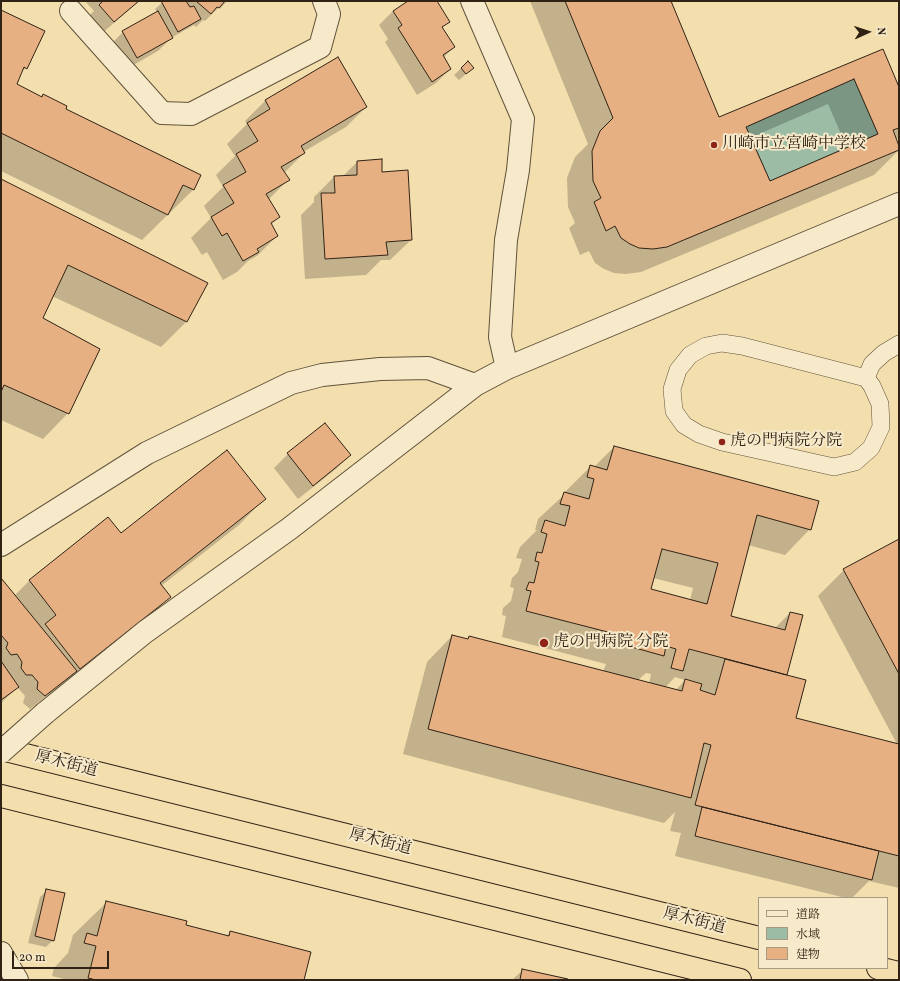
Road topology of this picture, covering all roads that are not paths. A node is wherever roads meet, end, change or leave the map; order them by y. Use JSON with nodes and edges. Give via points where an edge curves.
{"nodes":[{"id":1,"x":324,"y":1,"type":"edge"},
{"id":2,"x":472,"y":1,"type":"edge"},
{"id":3,"x":71,"y":11,"type":"dead end"},
{"id":4,"x":899,"y":204,"type":"edge"},
{"id":5,"x":899,"y":344,"type":"edge"},
{"id":6,"x":507,"y":368,"type":"junction"},
{"id":7,"x":866,"y":378,"type":"junction"},
{"id":8,"x":475,"y":385,"type":"junction"},
{"id":9,"x":1,"y":545,"type":"edge"},
{"id":10,"x":1,"y":750,"type":"edge"},
{"id":11,"x":1,"y":796,"type":"edge"},
{"id":12,"x":758,"y":938,"type":"edge"},
{"id":13,"x":1,"y":953,"type":"edge"},
{"id":14,"x":882,"y":969,"type":"edge"},
{"id":15,"x":899,"y":973,"type":"edge"},
{"id":16,"x":17,"y":980,"type":"edge"},
{"id":17,"x":740,"y":980,"type":"edge"}],
"edges":[{"from":1,"to":3,"type":"street","via":[[329,14],[320,47],[191,114],[162,113]]},
{"from":2,"to":6,"type":"street","via":[[523,119],[518,170],[506,240],[500,337]]},
{"from":4,"to":6,"type":"street"},
{"from":5,"to":7,"type":"lane","via":[[872,364]]},
{"from":6,"to":8,"type":"street"},
{"from":7,"to":7,"type":"lane","via":[[880,404],[881,427],[871,448],[861,458],[834,467],[722,442],[698,434],[684,425],[674,411],[672,389],[678,370],[690,355],[706,346],[722,343]]},
{"from":8,"to":9,"type":"street","via":[[428,368],[380,369],[322,375],[291,383],[147,453]]},
{"from":8,"to":10,"type":"street","bridge":true,"via":[[289,529],[145,632]]},
{"from":10,"to":12,"type":"highway","name":"厚木街道"},
{"from":11,"to":17,"type":"highway"},
{"from":13,"to":16,"type":"street"},
{"from":14,"to":15,"type":"highway"}]}
